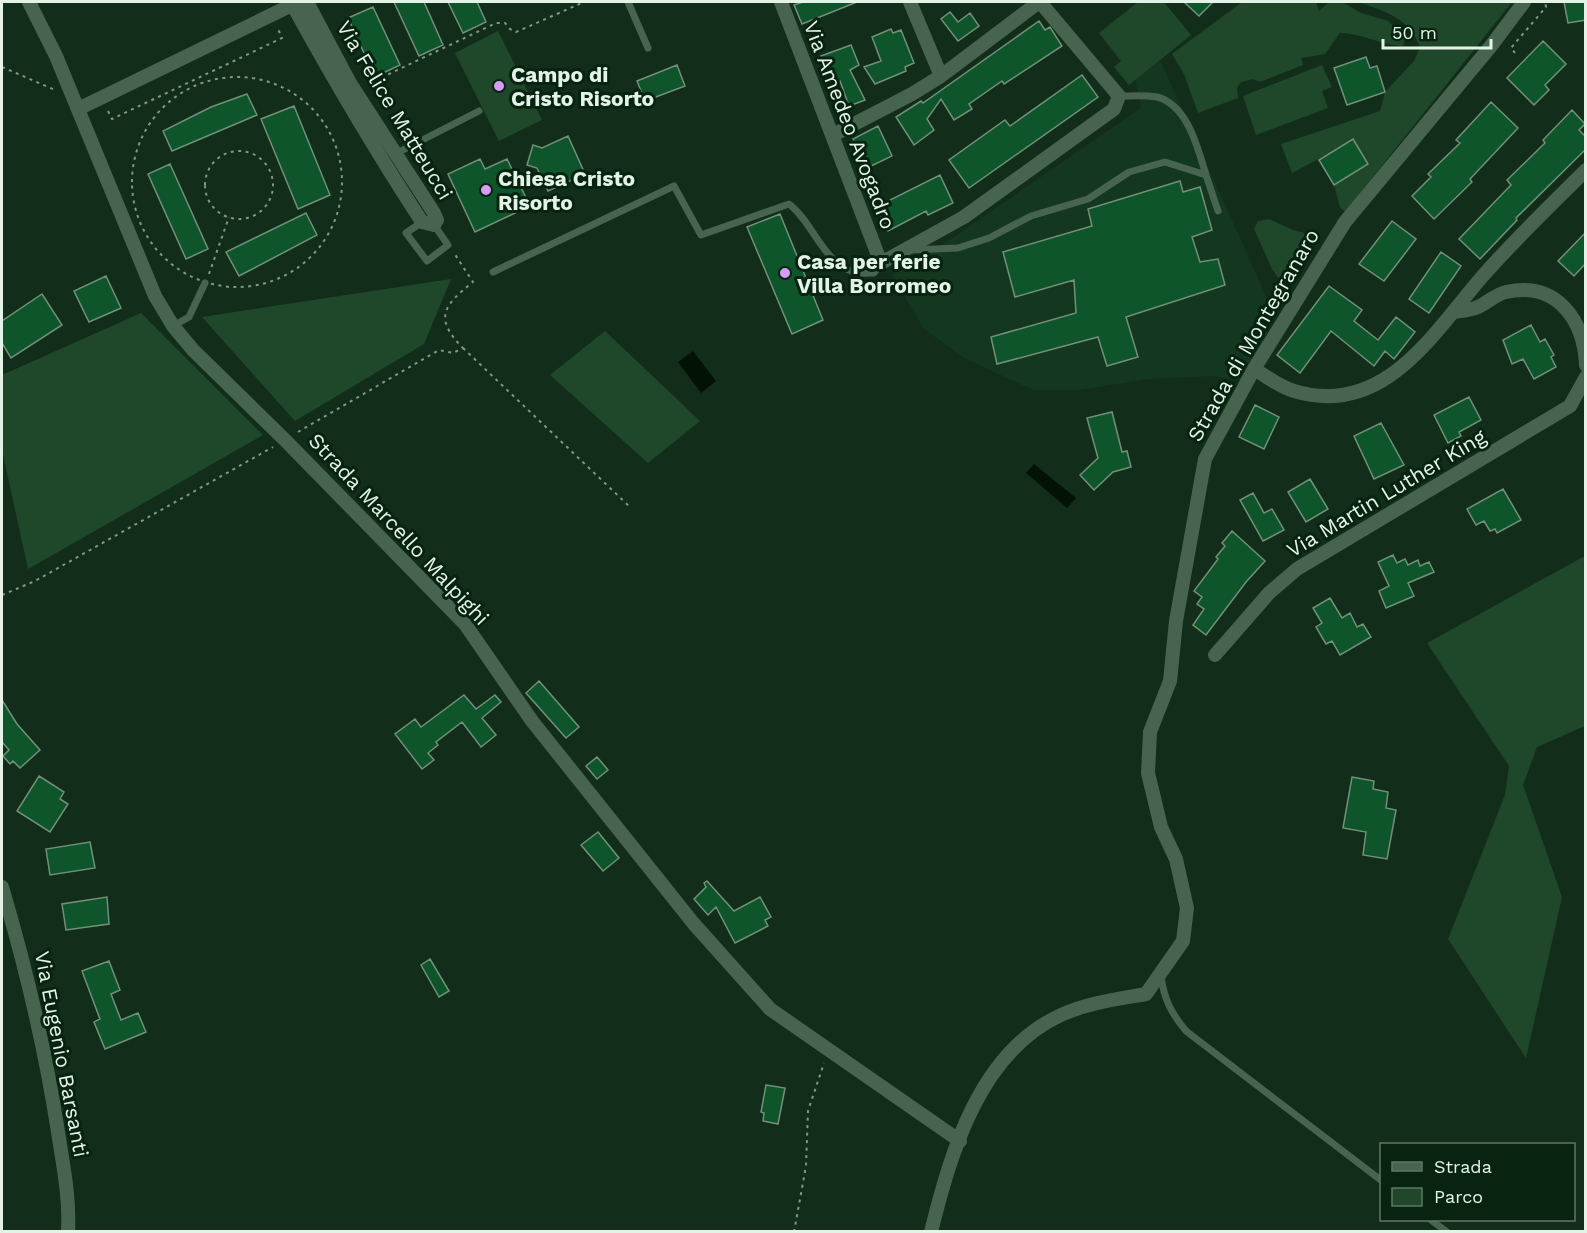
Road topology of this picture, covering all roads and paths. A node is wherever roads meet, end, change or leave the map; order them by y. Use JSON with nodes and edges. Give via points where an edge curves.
{"nodes":[{"id":1,"x":29,"y":2,"type":"edge"},
{"id":2,"x":584,"y":2,"type":"edge"},
{"id":3,"x":628,"y":2,"type":"edge"},
{"id":4,"x":781,"y":2,"type":"edge"},
{"id":5,"x":910,"y":2,"type":"edge"},
{"id":6,"x":1040,"y":2,"type":"edge"},
{"id":7,"x":1524,"y":2,"type":"edge"},
{"id":8,"x":1545,"y":2,"type":"edge"},
{"id":9,"x":297,"y":3,"type":"edge"},
{"id":10,"x":276,"y":25,"type":"dead end"},
{"id":11,"x":648,"y":48,"type":"dead end"},
{"id":12,"x":1515,"y":53,"type":"dead end"},
{"id":13,"x":2,"y":67,"type":"edge"},
{"id":14,"x":940,"y":76,"type":"junction"},
{"id":15,"x":190,"y":81,"type":"junction"},
{"id":16,"x":193,"y":87,"type":"junction"},
{"id":17,"x":55,"y":90,"type":"dead end"},
{"id":18,"x":355,"y":90,"type":"junction"},
{"id":19,"x":1119,"y":96,"type":"junction"},
{"id":20,"x":106,"y":107,"type":"dead end"},
{"id":21,"x":78,"y":109,"type":"junction"},
{"id":22,"x":479,"y":111,"type":"dead end"},
{"id":23,"x":832,"y":135,"type":"junction"},
{"id":24,"x":394,"y":154,"type":"junction"},
{"id":25,"x":1586,"y":170,"type":"edge"},
{"id":26,"x":1206,"y":175,"type":"junction"},
{"id":27,"x":1218,"y":211,"type":"dead end"},
{"id":28,"x":229,"y":217,"type":"junction"},
{"id":29,"x":430,"y":220,"type":"junction"},
{"id":30,"x":904,"y":250,"type":"junction"},
{"id":31,"x":881,"y":263,"type":"junction"},
{"id":32,"x":493,"y":272,"type":"dead end"},
{"id":33,"x":206,"y":283,"type":"junction"},
{"id":34,"x":1455,"y":312,"type":"junction"},
{"id":35,"x":173,"y":326,"type":"junction"},
{"id":36,"x":463,"y":348,"type":"dead end"},
{"id":37,"x":1586,"y":365,"type":"edge"},
{"id":38,"x":1254,"y":369,"type":"junction"},
{"id":39,"x":1586,"y":377,"type":"edge"},
{"id":40,"x":631,"y":508,"type":"dead end"},
{"id":41,"x":1215,"y":655,"type":"dead end"},
{"id":42,"x":2,"y":887,"type":"edge"},
{"id":43,"x":1161,"y":970,"type":"junction"},
{"id":44,"x":828,"y":1052,"type":"junction"},
{"id":45,"x":960,"y":1141,"type":"junction"},
{"id":46,"x":1380,"y":1179,"type":"edge"},
{"id":47,"x":1432,"y":1221,"type":"edge"},
{"id":48,"x":68,"y":1232,"type":"edge"},
{"id":49,"x":794,"y":1232,"type":"edge"},
{"id":50,"x":932,"y":1232,"type":"edge"},
{"id":51,"x":1447,"y":1232,"type":"edge"}],
"edges":[{"from":1,"to":21,"type":"street","name":"Strada Marcello Malpighi"},
{"from":2,"to":18,"type":"path","via":[[516,32],[505,23],[496,23]]},
{"from":3,"to":11,"type":"lane"},
{"from":4,"to":23,"type":"street","name":"Via Amedeo Avogadro"},
{"from":5,"to":14,"type":"street"},
{"from":6,"to":14,"type":"street"},
{"from":6,"to":19,"type":"street"},
{"from":7,"to":38,"type":"street","name":"Strada di Montegranaro","via":[[1345,222]]},
{"from":8,"to":12,"type":"path","via":[[1546,7],[1511,48]]},
{"from":9,"to":18,"type":"street","name":"Via Felice Matteucci"},
{"from":9,"to":21,"type":"street"},
{"from":9,"to":29,"type":"street","name":"Via Felice Matteucci","via":[[338,90]]},
{"from":10,"to":15,"type":"path","via":[[282,38]]},
{"from":13,"to":17,"type":"path"},
{"from":14,"to":23,"type":"street"},
{"from":15,"to":16,"type":"path"},
{"from":15,"to":20,"type":"path","via":[[112,119]]},
{"from":16,"to":33,"type":"path","via":[[172,99],[145,130],[135,159],[132,189],[135,210],[154,246],[168,261]]},
{"from":16,"to":33,"type":"path","via":[[229,76],[269,81],[288,90],[319,117],[338,153],[341,174],[336,214],[316,250],[301,265],[265,283],[244,287]]},
{"from":18,"to":24,"type":"street","name":"Via Felice Matteucci"},
{"from":19,"to":26,"type":"lane","via":[[1159,98],[1177,110],[1194,137]]},
{"from":19,"to":30,"type":"street","via":[[1114,109],[1000,192]]},
{"from":21,"to":35,"type":"street","name":"Strada Marcello Malpighi","via":[[155,296]]},
{"from":22,"to":24,"type":"lane"},
{"from":23,"to":31,"type":"street","name":"Via Amedeo Avogadro"},
{"from":24,"to":29,"type":"street","name":"Via Felice Matteucci"},
{"from":25,"to":34,"type":"street","via":[[1481,278]]},
{"from":26,"to":27,"type":"lane"},
{"from":26,"to":30,"type":"lane","via":[[1165,162],[1129,172],[1088,199],[1031,216],[989,238],[958,248]]},
{"from":28,"to":28,"type":"path","via":[[251,217],[261,211],[273,192],[270,170],[254,154],[232,151],[213,163],[207,172],[205,183],[211,204]]},
{"from":28,"to":33,"type":"path"},
{"from":29,"to":29,"type":"lane","via":[[448,245],[427,261],[406,233]]},
{"from":30,"to":31,"type":"street"},
{"from":31,"to":32,"type":"lane","via":[[874,273],[854,272],[834,260],[789,204],[701,235],[674,186]]},
{"from":33,"to":35,"type":"lane","via":[[189,317]]},
{"from":34,"to":37,"type":"street","via":[[1476,308],[1505,292],[1526,290],[1553,297],[1575,319],[1585,346]]},
{"from":34,"to":38,"type":"street","via":[[1381,384],[1334,398],[1292,391]]},
{"from":35,"to":44,"type":"street","name":"Strada Marcello Malpighi","via":[[465,624],[532,721],[694,924],[770,1010]]},
{"from":36,"to":40,"type":"path"},
{"from":38,"to":43,"type":"street","name":"Strada di Montegranaro","via":[[1205,459],[1176,621],[1170,681],[1150,732],[1148,773],[1161,827],[1176,859],[1187,908],[1183,941]]},
{"from":39,"to":41,"type":"street","name":"Via Martin Luther King","via":[[1570,406],[1297,569],[1269,593]]},
{"from":42,"to":48,"type":"street","name":"Via Eugenio Barsanti","via":[[26,968],[49,1074],[66,1186]]},
{"from":43,"to":45,"type":"street","name":"Strada di Montegranaro","via":[[1146,994],[1112,999],[1062,1014],[1030,1033],[1000,1063],[976,1099]]},
{"from":43,"to":46,"type":"lane","via":[[1170,1013],[1186,1031]]},
{"from":44,"to":45,"type":"street","name":"Strada Marcello Malpighi"},
{"from":44,"to":49,"type":"path","via":[[808,1112],[806,1166]]},
{"from":45,"to":50,"type":"street","name":"Strada di Montegranaro"},
{"from":47,"to":51,"type":"lane"}]}
